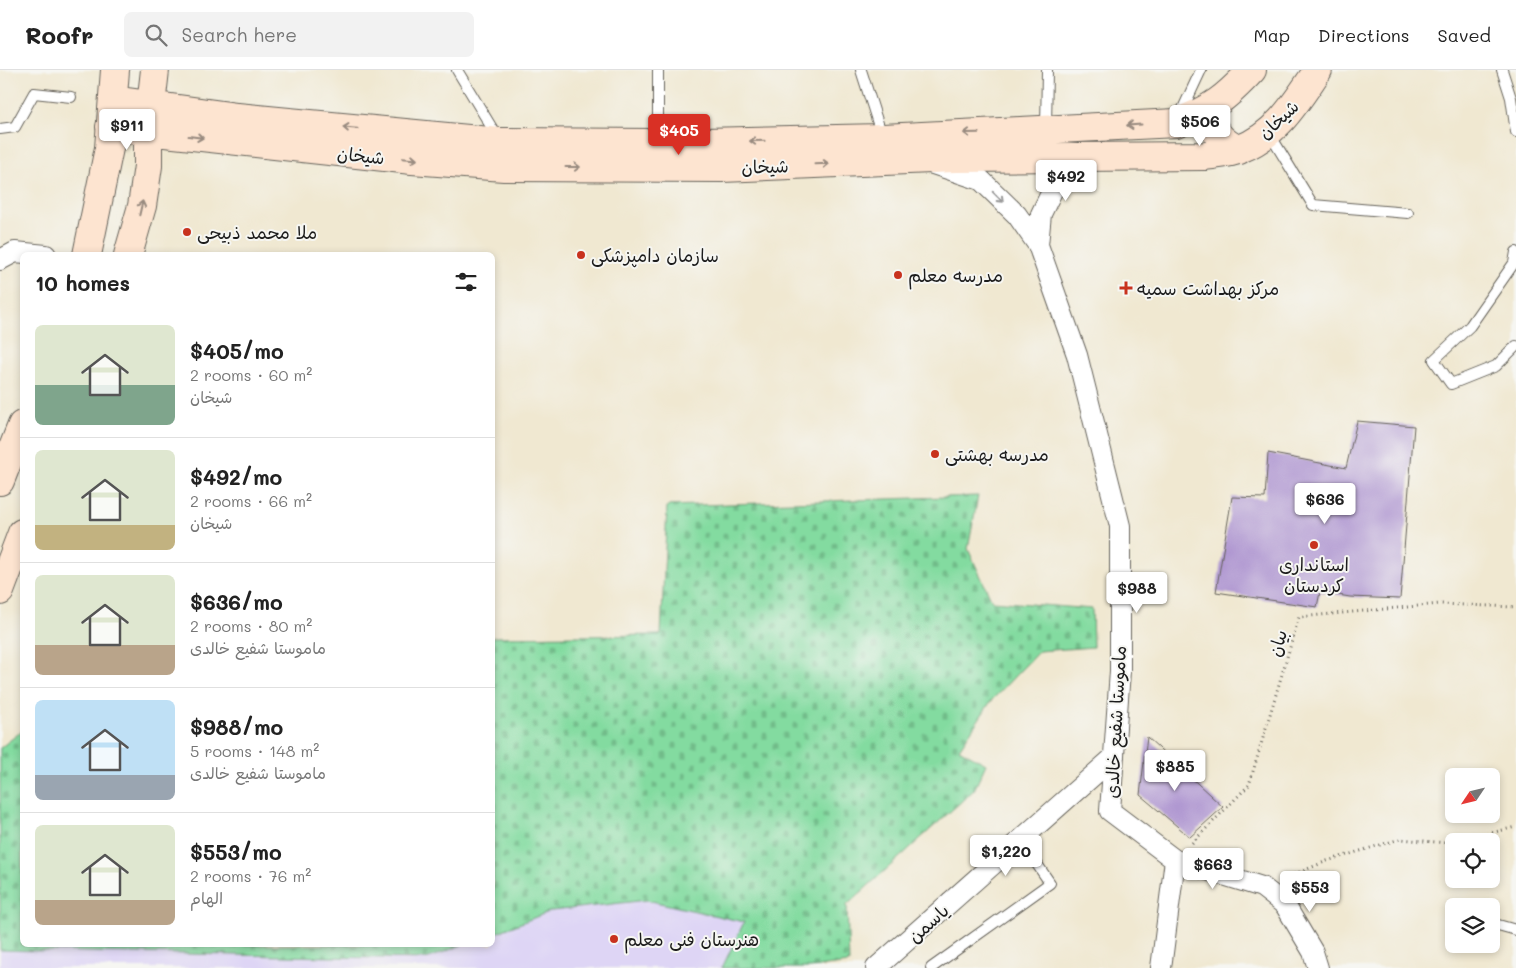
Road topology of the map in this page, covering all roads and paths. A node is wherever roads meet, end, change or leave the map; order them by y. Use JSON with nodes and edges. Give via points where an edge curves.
{"nodes":[{"id":1,"x":115,"y":70,"type":"edge"},
{"id":2,"x":155,"y":70,"type":"edge"},
{"id":3,"x":457,"y":70,"type":"edge"},
{"id":4,"x":658,"y":70,"type":"edge"},
{"id":5,"x":861,"y":70,"type":"edge"},
{"id":6,"x":1047,"y":70,"type":"edge"},
{"id":7,"x":1201,"y":70,"type":"edge"},
{"id":8,"x":1252,"y":70,"type":"edge"},
{"id":9,"x":1502,"y":70,"type":"edge"},
{"id":10,"x":1314,"y":73,"type":"edge"},
{"id":11,"x":71,"y":97,"type":"dead end"},
{"id":12,"x":113,"y":100,"type":"junction"},
{"id":13,"x":1209,"y":109,"type":"junction"},
{"id":14,"x":150,"y":119,"type":"junction"},
{"id":15,"x":1176,"y":122,"type":"junction"},
{"id":16,"x":110,"y":127,"type":"junction"},
{"id":17,"x":0,"y":129,"type":"edge"},
{"id":18,"x":1046,"y":131,"type":"junction"},
{"id":19,"x":1269,"y":132,"type":"junction"},
{"id":20,"x":1516,"y":132,"type":"edge"},
{"id":21,"x":883,"y":138,"type":"junction"},
{"id":22,"x":500,"y":142,"type":"junction"},
{"id":23,"x":1239,"y":150,"type":"junction"},
{"id":24,"x":657,"y":155,"type":"junction"},
{"id":25,"x":1086,"y":156,"type":"junction"},
{"id":26,"x":925,"y":161,"type":"junction"},
{"id":27,"x":1408,"y":213,"type":"dead end"},
{"id":28,"x":1038,"y":245,"type":"junction"},
{"id":29,"x":88,"y":252,"type":"edge"},
{"id":30,"x":129,"y":252,"type":"edge"},
{"id":31,"x":1516,"y":252,"type":"edge"},
{"id":32,"x":20,"y":253,"type":"edge"},
{"id":33,"x":0,"y":260,"type":"edge"},
{"id":34,"x":1516,"y":346,"type":"edge"},
{"id":35,"x":20,"y":430,"type":"edge"},
{"id":36,"x":0,"y":481,"type":"edge"},
{"id":37,"x":20,"y":538,"type":"edge"},
{"id":38,"x":0,"y":591,"type":"edge"},
{"id":39,"x":1516,"y":607,"type":"edge"},
{"id":40,"x":1114,"y":758,"type":"junction"},
{"id":41,"x":1516,"y":827,"type":"edge"},
{"id":42,"x":1020,"y":841,"type":"junction"},
{"id":43,"x":1175,"y":860,"type":"junction"},
{"id":44,"x":1262,"y":887,"type":"junction"},
{"id":45,"x":1500,"y":926,"type":"edge"},
{"id":46,"x":1516,"y":930,"type":"edge"},
{"id":47,"x":876,"y":968,"type":"edge"},
{"id":48,"x":931,"y":968,"type":"edge"},
{"id":49,"x":1161,"y":968,"type":"edge"},
{"id":50,"x":1318,"y":968,"type":"edge"}],
"edges":[{"from":1,"to":12,"type":"street"},
{"from":2,"to":14,"type":"street"},
{"from":3,"to":22,"type":"lane"},
{"from":4,"to":24,"type":"lane"},
{"from":5,"to":21,"type":"lane"},
{"from":6,"to":18,"type":"lane"},
{"from":7,"to":15,"type":"lane"},
{"from":8,"to":13,"type":"street","name":"شیخان"},
{"from":9,"to":20,"type":"lane","via":[[1511,98]]},
{"from":10,"to":19,"type":"street","name":"شیخان","via":[[1295,106]]},
{"from":11,"to":17,"type":"lane","via":[[34,93],[16,127]]},
{"from":12,"to":14,"type":"street"},
{"from":12,"to":16,"type":"street"},
{"from":13,"to":15,"type":"street","name":"شیخان"},
{"from":13,"to":23,"type":"street","via":[[1216,134],[1225,144]]},
{"from":14,"to":16,"type":"street"},
{"from":22,"to":14,"type":"street","name":"شیخان","one_way":true,"via":[[247,118]]},
{"from":14,"to":24,"type":"street","name":"شیخان","one_way":true,"via":[[412,160],[504,167]]},
{"from":30,"to":14,"type":"street","one_way":true,"via":[[142,206]]},
{"from":15,"to":18,"type":"street","name":"شیخان","one_way":true},
{"from":16,"to":29,"type":"street","via":[[102,192]]},
{"from":18,"to":21,"type":"street","name":"شیخان","one_way":true},
{"from":19,"to":23,"type":"street","name":"شیخان"},
{"from":19,"to":27,"type":"lane","via":[[1313,205]]},
{"from":21,"to":24,"type":"street","name":"شیخان","one_way":true},
{"from":22,"to":24,"type":"street","name":"شیخان"},
{"from":23,"to":25,"type":"street","name":"شیخان","via":[[1205,156]]},
{"from":24,"to":26,"type":"street","name":"شیخان","one_way":true,"via":[[722,168]]},
{"from":25,"to":26,"type":"street","name":"شیخان"},
{"from":25,"to":28,"type":"street","via":[[1056,183],[1042,214]]},
{"from":26,"to":28,"type":"street","one_way":true,"via":[[981,180],[1017,215]]},
{"from":28,"to":40,"type":"street","name":"ماموستا شفیع خالدی","via":[[1077,355],[1120,526],[1120,671]]},
{"from":31,"to":34,"type":"lane","via":[[1514,263],[1470,326],[1434,360],[1451,384],[1496,366]]},
{"from":32,"to":33,"type":"street","via":[[14,252]]},
{"from":35,"to":36,"type":"street"},
{"from":37,"to":38,"type":"street"},
{"from":39,"to":43,"type":"path","name":"بیان","via":[[1440,604],[1299,617],[1249,785]]},
{"from":40,"to":42,"type":"street","name":"یاسمن"},
{"from":40,"to":43,"type":"street","name":"ماموستا شفیع خالدی","via":[[1110,811]]},
{"from":41,"to":44,"type":"path","via":[[1447,842],[1400,839],[1327,861]]},
{"from":42,"to":47,"type":"street","name":"یاسمن"},
{"from":42,"to":48,"type":"lane","via":[[1050,884]]},
{"from":43,"to":44,"type":"street"},
{"from":43,"to":49,"type":"street"},
{"from":44,"to":50,"type":"street","via":[[1285,905],[1313,952]]},
{"from":45,"to":46,"type":"lane"}]}
